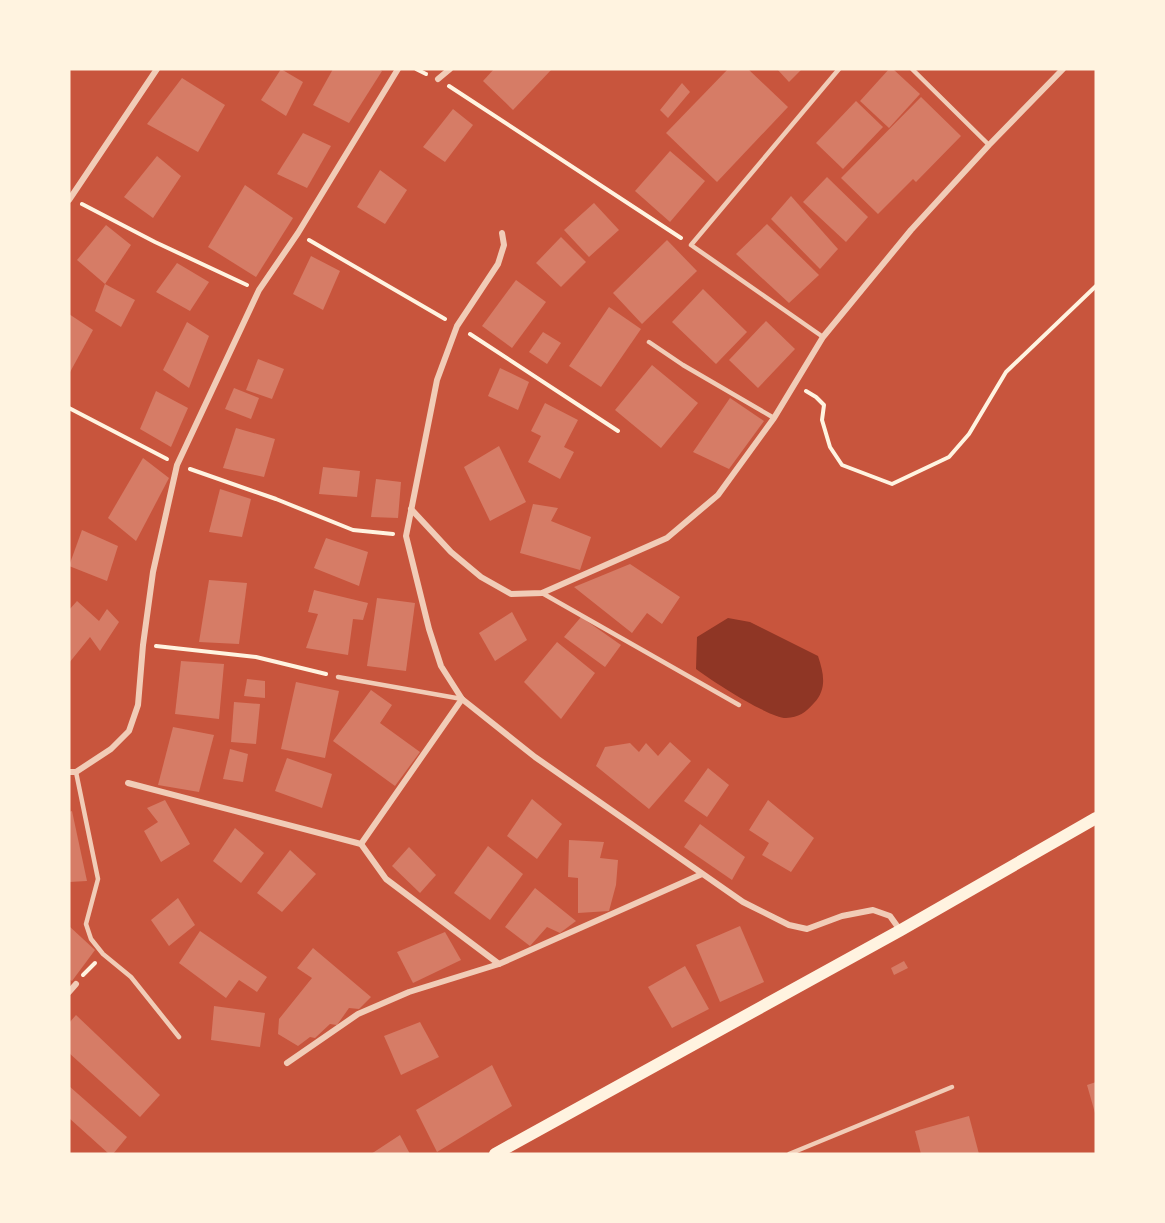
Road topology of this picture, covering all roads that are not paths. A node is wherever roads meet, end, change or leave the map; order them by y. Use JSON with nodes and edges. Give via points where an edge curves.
{"nodes":[{"id":1,"x":157,"y":69,"type":"edge"},
{"id":2,"x":398,"y":69,"type":"edge"},
{"id":3,"x":450,"y":69,"type":"edge"},
{"id":4,"x":838,"y":69,"type":"edge"},
{"id":5,"x":912,"y":69,"type":"edge"},
{"id":6,"x":1063,"y":69,"type":"edge"},
{"id":7,"x":438,"y":79,"type":"road end"},
{"id":8,"x":989,"y":145,"type":"junction"},
{"id":9,"x":70,"y":199,"type":"edge"},
{"id":10,"x":502,"y":233,"type":"dead end"},
{"id":11,"x":823,"y":337,"type":"junction"},
{"id":12,"x":649,"y":342,"type":"dead end"},
{"id":13,"x":774,"y":418,"type":"junction"},
{"id":14,"x":411,"y":509,"type":"junction"},
{"id":15,"x":542,"y":593,"type":"junction"},
{"id":16,"x":338,"y":677,"type":"road end"},
{"id":17,"x":462,"y":699,"type":"junction"},
{"id":18,"x":739,"y":705,"type":"dead end"},
{"id":19,"x":73,"y":772,"type":"edge"},
{"id":20,"x":128,"y":783,"type":"dead end"},
{"id":21,"x":1096,"y":818,"type":"edge"},
{"id":22,"x":361,"y":844,"type":"junction"},
{"id":23,"x":702,"y":874,"type":"junction"},
{"id":24,"x":901,"y":930,"type":"junction"},
{"id":25,"x":499,"y":964,"type":"junction"},
{"id":26,"x":76,"y":984,"type":"road end"},
{"id":27,"x":69,"y":992,"type":"edge"},
{"id":28,"x":179,"y":1037,"type":"dead end"},
{"id":29,"x":287,"y":1063,"type":"dead end"},
{"id":30,"x":952,"y":1087,"type":"dead end"},
{"id":31,"x":495,"y":1154,"type":"edge"},
{"id":32,"x":789,"y":1154,"type":"edge"}],
"edges":[{"from":1,"to":9,"type":"street"},
{"from":2,"to":19,"type":"street","via":[[259,290],[177,465],[153,572],[138,705],[129,731],[111,749]]},
{"from":3,"to":7,"type":"street"},
{"from":4,"to":11,"type":"lane","via":[[692,245]]},
{"from":5,"to":8,"type":"lane"},
{"from":6,"to":8,"type":"street"},
{"from":8,"to":11,"type":"street","via":[[911,230]]},
{"from":10,"to":14,"type":"street","via":[[504,245],[498,264],[457,326],[437,380]]},
{"from":11,"to":13,"type":"street"},
{"from":12,"to":13,"type":"lane"},
{"from":13,"to":15,"type":"street","via":[[718,495],[668,538]]},
{"from":14,"to":15,"type":"street","via":[[451,552],[482,577],[511,594]]},
{"from":14,"to":17,"type":"street","via":[[406,536],[429,629],[441,666]]},
{"from":15,"to":18,"type":"lane"},
{"from":16,"to":17,"type":"lane"},
{"from":17,"to":22,"type":"street"},
{"from":17,"to":23,"type":"street","via":[[535,757]]},
{"from":19,"to":28,"type":"lane","via":[[98,879],[86,924],[91,939],[131,977]]},
{"from":20,"to":22,"type":"street"},
{"from":21,"to":24,"type":"main road"},
{"from":22,"to":25,"type":"street","via":[[386,879]]},
{"from":23,"to":24,"type":"street","via":[[743,902],[789,925],[807,929],[873,910],[890,916]]},
{"from":23,"to":25,"type":"street"},
{"from":24,"to":31,"type":"main road"},
{"from":25,"to":29,"type":"street","via":[[409,992],[358,1014]]},
{"from":26,"to":27,"type":"street"},
{"from":30,"to":32,"type":"lane"}]}
